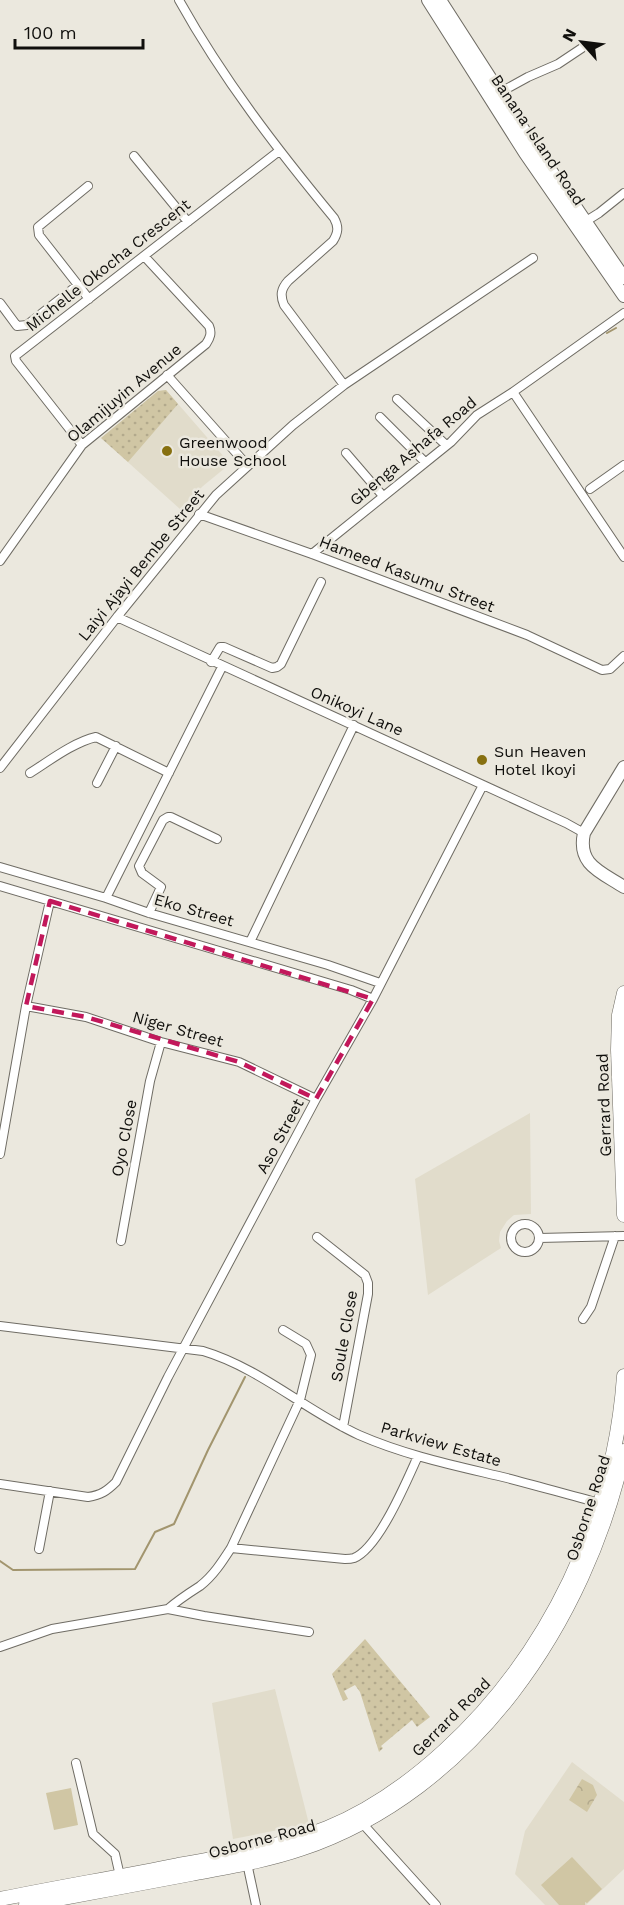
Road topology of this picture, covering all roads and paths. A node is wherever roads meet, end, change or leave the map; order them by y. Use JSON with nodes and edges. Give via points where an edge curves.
{"nodes":[{"id":1,"x":179,"y":0,"type":"edge"},
{"id":2,"x":428,"y":0,"type":"edge"},
{"id":3,"x":440,"y":0,"type":"edge"},
{"id":4,"x":582,"y":48,"type":"dead end"},
{"id":5,"x":499,"y":93,"type":"junction"},
{"id":6,"x":279,"y":151,"type":"junction"},
{"id":7,"x":134,"y":156,"type":"dead end"},
{"id":8,"x":88,"y":186,"type":"dead end"},
{"id":9,"x":624,"y":193,"type":"edge"},
{"id":10,"x":188,"y":222,"type":"junction"},
{"id":11,"x":581,"y":224,"type":"junction"},
{"id":12,"x":145,"y":257,"type":"junction"},
{"id":13,"x":533,"y":258,"type":"dead end"},
{"id":14,"x":624,"y":278,"type":"edge"},
{"id":15,"x":78,"y":285,"type":"junction"},
{"id":16,"x":624,"y":296,"type":"edge"},
{"id":17,"x":89,"y":299,"type":"junction"},
{"id":18,"x":0,"y":303,"type":"edge"},
{"id":19,"x":624,"y":313,"type":"edge"},
{"id":20,"x":167,"y":375,"type":"junction"},
{"id":21,"x":344,"y":385,"type":"junction"},
{"id":22,"x":513,"y":392,"type":"junction"},
{"id":23,"x":397,"y":399,"type":"dead end"},
{"id":24,"x":380,"y":417,"type":"dead end"},
{"id":25,"x":82,"y":445,"type":"junction"},
{"id":26,"x":446,"y":445,"type":"junction"},
{"id":27,"x":346,"y":453,"type":"dead end"},
{"id":28,"x":425,"y":462,"type":"junction"},
{"id":29,"x":247,"y":465,"type":"junction"},
{"id":30,"x":624,"y":465,"type":"edge"},
{"id":31,"x":590,"y":489,"type":"dead end"},
{"id":32,"x":383,"y":496,"type":"junction"},
{"id":33,"x":199,"y":514,"type":"junction"},
{"id":34,"x":312,"y":554,"type":"junction"},
{"id":35,"x":624,"y":557,"type":"edge"},
{"id":36,"x":0,"y":561,"type":"edge"},
{"id":37,"x":321,"y":582,"type":"dead end"},
{"id":38,"x":117,"y":617,"type":"junction"},
{"id":39,"x":624,"y":656,"type":"edge"},
{"id":40,"x":212,"y":662,"type":"junction"},
{"id":41,"x":222,"y":667,"type":"junction"},
{"id":42,"x":354,"y":725,"type":"junction"},
{"id":43,"x":116,"y":747,"type":"junction"},
{"id":44,"x":3,"y":759,"type":"edge"},
{"id":45,"x":624,"y":767,"type":"edge"},
{"id":46,"x":0,"y":768,"type":"edge"},
{"id":47,"x":30,"y":773,"type":"dead end"},
{"id":48,"x":169,"y":773,"type":"junction"},
{"id":49,"x":97,"y":783,"type":"dead end"},
{"id":50,"x":483,"y":785,"type":"junction"},
{"id":51,"x":584,"y":833,"type":"junction"},
{"id":52,"x":217,"y":839,"type":"dead end"},
{"id":53,"x":0,"y":867,"type":"edge"},
{"id":54,"x":0,"y":886,"type":"edge"},
{"id":55,"x":624,"y":887,"type":"edge"},
{"id":56,"x":106,"y":898,"type":"junction"},
{"id":57,"x":50,"y":901,"type":"junction"},
{"id":58,"x":149,"y":913,"type":"junction"},
{"id":59,"x":250,"y":942,"type":"junction"},
{"id":60,"x":380,"y":983,"type":"junction"},
{"id":61,"x":624,"y":993,"type":"edge"},
{"id":62,"x":373,"y":999,"type":"junction"},
{"id":63,"x":26,"y":1006,"type":"junction"},
{"id":64,"x":161,"y":1042,"type":"junction"},
{"id":65,"x":316,"y":1099,"type":"junction"},
{"id":66,"x":0,"y":1154,"type":"edge"},
{"id":67,"x":624,"y":1215,"type":"edge"},
{"id":68,"x":619,"y":1236,"type":"edge"},
{"id":69,"x":317,"y":1237,"type":"dead end"},
{"id":70,"x":539,"y":1238,"type":"dead end"},
{"id":71,"x":121,"y":1241,"type":"dead end"},
{"id":72,"x":583,"y":1319,"type":"dead end"},
{"id":73,"x":0,"y":1326,"type":"edge"},
{"id":74,"x":283,"y":1330,"type":"dead end"},
{"id":75,"x":184,"y":1348,"type":"junction"},
{"id":76,"x":624,"y":1376,"type":"edge"},
{"id":77,"x":300,"y":1400,"type":"junction"},
{"id":78,"x":343,"y":1427,"type":"junction"},
{"id":79,"x":624,"y":1451,"type":"edge"},
{"id":80,"x":418,"y":1456,"type":"junction"},
{"id":81,"x":0,"y":1484,"type":"edge"},
{"id":82,"x":50,"y":1491,"type":"junction"},
{"id":83,"x":600,"y":1503,"type":"junction"},
{"id":84,"x":231,"y":1548,"type":"junction"},
{"id":85,"x":39,"y":1549,"type":"dead end"},
{"id":86,"x":168,"y":1609,"type":"junction"},
{"id":87,"x":309,"y":1632,"type":"dead end"},
{"id":88,"x":0,"y":1647,"type":"edge"},
{"id":89,"x":76,"y":1763,"type":"dead end"},
{"id":90,"x":362,"y":1823,"type":"junction"},
{"id":91,"x":247,"y":1863,"type":"junction"},
{"id":92,"x":120,"y":1876,"type":"junction"},
{"id":93,"x":0,"y":1899,"type":"edge"},
{"id":94,"x":26,"y":1905,"type":"edge"},
{"id":95,"x":256,"y":1905,"type":"edge"},
{"id":96,"x":436,"y":1905,"type":"edge"}],
"edges":[{"from":1,"to":6,"type":"street","via":[[222,71]]},
{"from":2,"to":11,"type":"street","name":"Banana Island Road","via":[[525,153]]},
{"from":3,"to":5,"type":"street","name":"Banana Island Road"},
{"from":4,"to":5,"type":"street"},
{"from":5,"to":11,"type":"street","name":"Banana Island Road"},
{"from":6,"to":10,"type":"street","name":"Michelle Okocha Crescent"},
{"from":6,"to":21,"type":"street","via":[[338,225],[333,241],[288,281],[281,297]]},
{"from":7,"to":10,"type":"street"},
{"from":8,"to":15,"type":"street","via":[[38,228],[39,236]]},
{"from":9,"to":11,"type":"street"},
{"from":10,"to":12,"type":"street","name":"Michelle Okocha Crescent"},
{"from":11,"to":14,"type":"street","name":"Banana Island Road"},
{"from":11,"to":16,"type":"street","name":"Banana Island Road"},
{"from":12,"to":17,"type":"street","name":"Michelle Okocha Crescent"},
{"from":12,"to":20,"type":"street","name":"Olamijuyin Avenue","via":[[211,331],[206,344]]},
{"from":13,"to":21,"type":"street","name":"Laiyi Ajayi Bembe Street"},
{"from":15,"to":17,"type":"street"},
{"from":15,"to":18,"type":"street","via":[[27,325],[17,326]]},
{"from":17,"to":25,"type":"street","name":"Michelle Okocha Crescent","via":[[15,356]]},
{"from":19,"to":22,"type":"street","name":"Gbenga Ashafa Road"},
{"from":20,"to":25,"type":"street","name":"Olamijuyin Avenue"},
{"from":20,"to":29,"type":"street"},
{"from":21,"to":29,"type":"street","name":"Laiyi Ajayi Bembe Street"},
{"from":22,"to":26,"type":"street","name":"Gbenga Ashafa Road","via":[[477,415]]},
{"from":22,"to":35,"type":"street"},
{"from":23,"to":26,"type":"street"},
{"from":24,"to":28,"type":"street"},
{"from":25,"to":36,"type":"street","name":"Olamijuyin Avenue"},
{"from":26,"to":28,"type":"street","name":"Gbenga Ashafa Road"},
{"from":27,"to":32,"type":"street"},
{"from":28,"to":32,"type":"street","name":"Gbenga Ashafa Road"},
{"from":29,"to":33,"type":"street","name":"Laiyi Ajayi Bembe Street"},
{"from":30,"to":31,"type":"street"},
{"from":32,"to":34,"type":"street","name":"Gbenga Ashafa Road"},
{"from":33,"to":34,"type":"street","name":"Hameed Kasumu Street"},
{"from":33,"to":38,"type":"street","name":"Laiyi Ajayi Bembe Street"},
{"from":34,"to":39,"type":"street","name":"Hameed Kasumu Street","via":[[527,635],[602,670],[610,669]]},
{"from":37,"to":40,"type":"street","via":[[277,667],[224,647],[217,650]]},
{"from":38,"to":40,"type":"street","name":"Onikoyi Lane"},
{"from":38,"to":44,"type":"street","name":"Laiyi Ajayi Bembe Street"},
{"from":40,"to":41,"type":"street","name":"Onikoyi Lane"},
{"from":41,"to":42,"type":"street","name":"Onikoyi Lane"},
{"from":41,"to":48,"type":"street"},
{"from":42,"to":50,"type":"street","name":"Onikoyi Lane"},
{"from":42,"to":59,"type":"street"},
{"from":43,"to":47,"type":"street","via":[[93,737]]},
{"from":43,"to":48,"type":"street"},
{"from":43,"to":49,"type":"street"},
{"from":44,"to":46,"type":"street","name":"Laiyi Ajayi Bembe Street"},
{"from":45,"to":51,"type":"street"},
{"from":48,"to":56,"type":"street"},
{"from":50,"to":51,"type":"street","name":"Onikoyi Lane"},
{"from":50,"to":60,"type":"street","name":"Aso Street"},
{"from":51,"to":55,"type":"street","via":[[581,846],[589,865]]},
{"from":52,"to":58,"type":"street","via":[[171,817],[164,820],[140,867],[142,873],[161,886]]},
{"from":53,"to":56,"type":"street","name":"Eko Street"},
{"from":54,"to":57,"type":"street","name":"Eko Street"},
{"from":56,"to":58,"type":"street","name":"Eko Street"},
{"from":57,"to":62,"type":"street","name":"Eko Street"},
{"from":57,"to":63,"type":"street"},
{"from":58,"to":59,"type":"street","name":"Eko Street"},
{"from":59,"to":60,"type":"street","name":"Eko Street"},
{"from":60,"to":62,"type":"street","name":"Aso Street"},
{"from":61,"to":67,"type":"main road","name":"Gerrard Road","via":[[618,1050]]},
{"from":62,"to":65,"type":"street","name":"Aso Street"},
{"from":63,"to":64,"type":"street","name":"Niger Street","via":[[86,1017]]},
{"from":63,"to":66,"type":"street"},
{"from":64,"to":65,"type":"street","name":"Niger Street","via":[[239,1062]]},
{"from":64,"to":71,"type":"street","name":"Oyo Close","via":[[150,1081]]},
{"from":65,"to":75,"type":"street","name":"Aso Street"},
{"from":68,"to":70,"type":"street"},
{"from":68,"to":72,"type":"street"},
{"from":69,"to":78,"type":"street","name":"Soule Close","via":[[365,1275],[368,1283]]},
{"from":73,"to":75,"type":"street","name":"Parkview Estate"},
{"from":74,"to":77,"type":"street","via":[[306,1344],[311,1355]]},
{"from":75,"to":77,"type":"street","name":"Parkview Estate","via":[[224,1358]]},
{"from":75,"to":82,"type":"street","name":"Aso Street","via":[[116,1482],[98,1496]]},
{"from":76,"to":83,"type":"main road","name":"Gerrard Road","via":[[614,1448]]},
{"from":77,"to":78,"type":"street","name":"Parkview Estate"},
{"from":77,"to":84,"type":"street"},
{"from":78,"to":80,"type":"street","name":"Parkview Estate"},
{"from":79,"to":90,"type":"main road","name":"Osborne Road","via":[[590,1560],[533,1664],[496,1712],[453,1757],[405,1796]]},
{"from":80,"to":83,"type":"street","name":"Parkview Estate"},
{"from":80,"to":84,"type":"street","via":[[390,1515],[356,1557]]},
{"from":81,"to":82,"type":"street"},
{"from":82,"to":85,"type":"street"},
{"from":83,"to":92,"type":"main road","name":"Gerrard Road","via":[[567,1586],[527,1657],[477,1719],[414,1776],[352,1816],[301,1837],[247,1852]]},
{"from":84,"to":86,"type":"street","via":[[201,1585]]},
{"from":86,"to":87,"type":"street"},
{"from":86,"to":88,"type":"street","via":[[52,1629]]},
{"from":89,"to":92,"type":"street","via":[[93,1834],[115,1854]]},
{"from":90,"to":91,"type":"main road","name":"Osborne Road","via":[[300,1850]]},
{"from":90,"to":96,"type":"street"},
{"from":91,"to":94,"type":"main road","name":"Osborne Road"},
{"from":91,"to":95,"type":"street"},
{"from":92,"to":93,"type":"main road","name":"Gerrard Road"}]}
